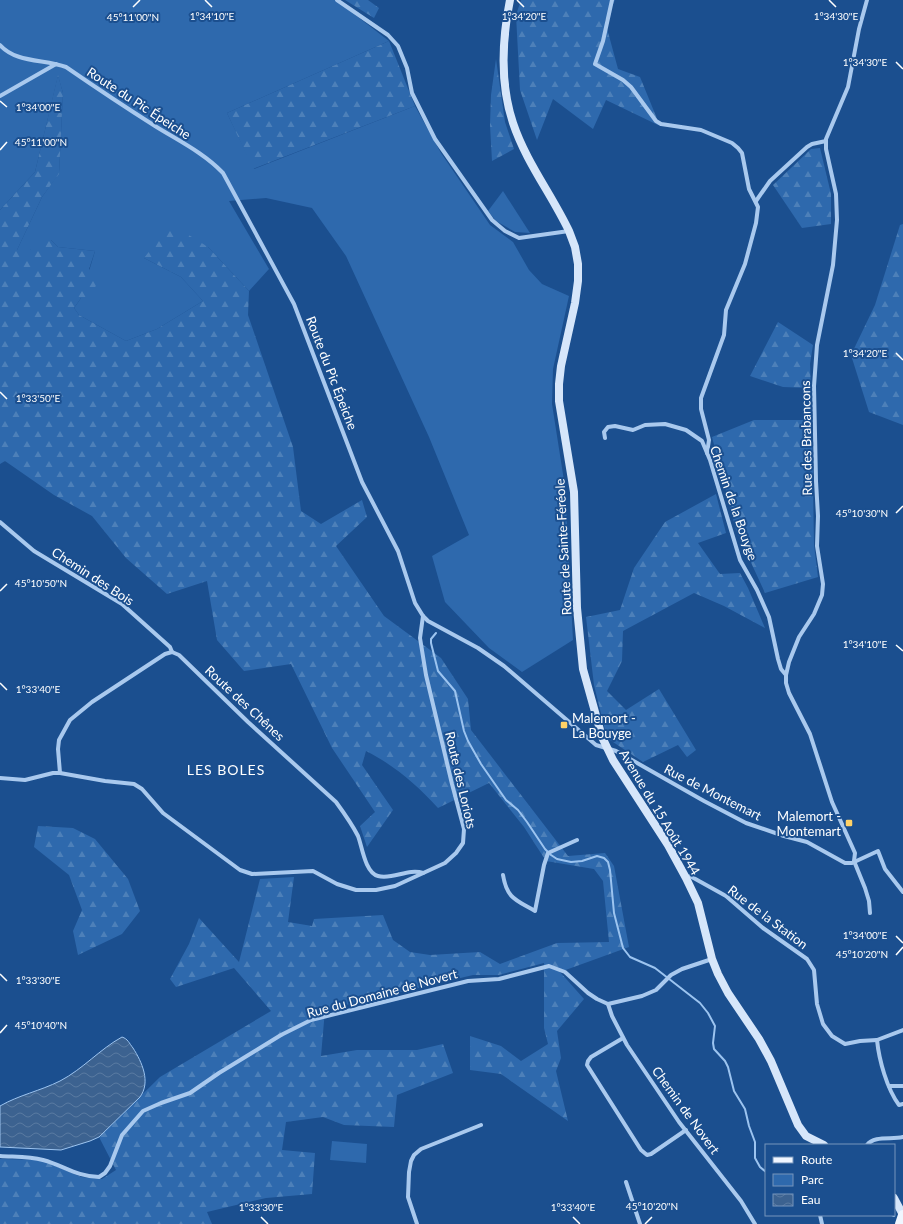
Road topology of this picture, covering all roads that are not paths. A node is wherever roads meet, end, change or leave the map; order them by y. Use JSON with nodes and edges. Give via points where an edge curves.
{"nodes":[{"id":1,"x":337,"y":0,"type":"edge"},
{"id":2,"x":510,"y":0,"type":"edge"},
{"id":3,"x":612,"y":0,"type":"edge"},
{"id":4,"x":867,"y":0,"type":"edge"},
{"id":5,"x":0,"y":45,"type":"edge"},
{"id":6,"x":56,"y":64,"type":"junction"},
{"id":7,"x":0,"y":96,"type":"edge"},
{"id":8,"x":826,"y":141,"type":"junction"},
{"id":9,"x":756,"y":201,"type":"junction"},
{"id":10,"x":569,"y":231,"type":"junction"},
{"id":11,"x":605,"y":438,"type":"dead end"},
{"id":12,"x":707,"y":453,"type":"junction"},
{"id":13,"x":0,"y":522,"type":"edge"},
{"id":14,"x":423,"y":616,"type":"junction"},
{"id":15,"x":172,"y":652,"type":"junction"},
{"id":16,"x":786,"y":675,"type":"junction"},
{"id":17,"x":607,"y":749,"type":"junction"},
{"id":18,"x":60,"y":773,"type":"junction"},
{"id":19,"x":0,"y":778,"type":"edge"},
{"id":20,"x":577,"y":840,"type":"dead end"},
{"id":21,"x":854,"y":862,"type":"junction"},
{"id":22,"x":423,"y":873,"type":"junction"},
{"id":23,"x":503,"y":875,"type":"dead end"},
{"id":24,"x":686,"y":878,"type":"junction"},
{"id":25,"x":903,"y":892,"type":"edge"},
{"id":26,"x":870,"y":913,"type":"dead end"},
{"id":27,"x":712,"y":959,"type":"junction"},
{"id":28,"x":608,"y":1004,"type":"junction"},
{"id":29,"x":903,"y":1030,"type":"edge"},
{"id":30,"x":623,"y":1038,"type":"junction"},
{"id":31,"x":877,"y":1040,"type":"junction"},
{"id":32,"x":889,"y":1086,"type":"junction"},
{"id":33,"x":903,"y":1086,"type":"edge"},
{"id":34,"x":903,"y":1104,"type":"edge"},
{"id":35,"x":481,"y":1125,"type":"dead end"},
{"id":36,"x":686,"y":1130,"type":"junction"},
{"id":37,"x":903,"y":1138,"type":"edge"},
{"id":38,"x":813,"y":1143,"type":"edge"},
{"id":39,"x":868,"y":1144,"type":"edge"},
{"id":40,"x":0,"y":1156,"type":"edge"},
{"id":41,"x":626,"y":1182,"type":"dead end"},
{"id":42,"x":898,"y":1200,"type":"edge"},
{"id":43,"x":901,"y":1220,"type":"edge"},
{"id":44,"x":417,"y":1224,"type":"edge"},
{"id":45,"x":640,"y":1224,"type":"edge"},
{"id":46,"x":755,"y":1224,"type":"edge"}],
"edges":[{"from":1,"to":10,"type":"street","via":[[388,35],[398,46],[407,68],[412,93],[435,139],[492,220],[519,238]]},
{"from":2,"to":10,"type":"main road","name":"Route de Sainte-Féréole","via":[[505,25],[507,102],[522,144]]},
{"from":3,"to":9,"type":"street","via":[[595,64],[632,87],[656,121],[661,124],[701,130],[738,148],[742,153],[749,189]]},
{"from":4,"to":8,"type":"street","name":"Rue des Brabancons","via":[[848,87]]},
{"from":5,"to":6,"type":"street","name":"Route du Pic Épeiche","via":[[15,56]]},
{"from":6,"to":7,"type":"street"},
{"from":6,"to":14,"type":"street","name":"Route du Pic Épeiche","via":[[66,67],[201,154],[223,174],[294,304],[362,482],[398,551],[415,603]]},
{"from":8,"to":9,"type":"street","via":[[807,147],[770,182]]},
{"from":8,"to":16,"type":"street","name":"Rue des Brabancons","via":[[836,194],[837,220],[833,266],[817,345],[814,386],[817,546],[823,584],[822,595],[814,614],[799,637]]},
{"from":9,"to":12,"type":"street","via":[[756,223],[745,264],[726,310],[724,334],[701,398],[701,409],[709,440]]},
{"from":10,"to":17,"type":"main road","name":"Route de Sainte-Féréole","via":[[575,247],[578,281],[561,366],[559,401],[574,492],[577,608],[583,669]]},
{"from":11,"to":12,"type":"street","name":"Chemin de la Bouyge","via":[[604,432],[608,427],[633,430],[645,425],[665,424],[686,430],[702,441]]},
{"from":12,"to":16,"type":"street","name":"Chemin de la Bouyge","via":[[740,560],[769,617],[778,659]]},
{"from":13,"to":15,"type":"street","name":"Chemin des Bois","via":[[34,551],[122,604],[170,646]]},
{"from":14,"to":17,"type":"street","name":"Route du Pic Épeiche","via":[[504,666],[596,745]]},
{"from":14,"to":22,"type":"street","name":"Route des Loriots","via":[[420,638],[426,675],[464,829],[463,842],[456,853],[445,863]]},
{"from":15,"to":18,"type":"street","via":[[165,654],[92,702],[70,720],[59,740]]},
{"from":15,"to":22,"type":"street","name":"Route des Chênes","via":[[179,655],[336,802],[358,836],[370,870],[376,876],[385,877],[416,871]]},
{"from":16,"to":21,"type":"street","name":"Rue des Brabancons","via":[[789,693],[810,734],[832,802],[855,853]]},
{"from":17,"to":21,"type":"street","name":"Rue de Montemart","via":[[616,751],[746,823],[807,842],[845,863]]},
{"from":17,"to":24,"type":"main road","name":"Avenue du 15 Août 1944"},
{"from":18,"to":19,"type":"street","name":"Route des Loriots","via":[[25,780]]},
{"from":18,"to":22,"type":"street","name":"Route des Loriots","via":[[134,784],[142,789],[163,813],[240,870],[252,874],[313,871],[337,884],[356,890],[376,890],[395,886]]},
{"from":20,"to":23,"type":"street","via":[[548,853],[535,911],[509,894]]},
{"from":21,"to":25,"type":"street","via":[[878,852],[885,869]]},
{"from":21,"to":26,"type":"street","name":"Rue des Brabancons","via":[[865,888]]},
{"from":24,"to":27,"type":"main road","name":"Avenue du 15 Août 1944","via":[[698,903]]},
{"from":24,"to":31,"type":"street","name":"Rue de la Station","via":[[690,876],[726,896],[763,928],[807,959],[814,970],[817,1004],[823,1024],[832,1036],[845,1044]]},
{"from":27,"to":28,"type":"street","via":[[671,975],[656,990]]},
{"from":27,"to":38,"type":"main road","name":"Avenue du 15 Août 1944","via":[[728,993],[771,1061],[798,1125]]},
{"from":28,"to":30,"type":"street","name":"Chemin de Novert"},
{"from":28,"to":40,"type":"street","name":"Rue du Domaine de Novert","via":[[588,993],[565,972],[550,966],[499,979],[468,981],[336,1013],[311,1020],[268,1043],[190,1093],[143,1111],[122,1135],[110,1166],[99,1177],[82,1176],[33,1157]]},
{"from":29,"to":31,"type":"street"},
{"from":30,"to":36,"type":"street","name":"Chemin de Novert"},
{"from":30,"to":36,"type":"street","via":[[591,1057],[587,1065],[641,1150],[647,1155],[651,1154]]},
{"from":31,"to":32,"type":"street"},
{"from":32,"to":33,"type":"street"},
{"from":32,"to":34,"type":"street","via":[[894,1099],[899,1105]]},
{"from":35,"to":44,"type":"street","via":[[421,1149],[414,1155],[408,1172],[408,1197]]},
{"from":36,"to":46,"type":"street","name":"Chemin de Novert","via":[[741,1201]]},
{"from":37,"to":39,"type":"street","via":[[877,1139]]},
{"from":41,"to":45,"type":"street"},
{"from":42,"to":43,"type":"main road"}]}
